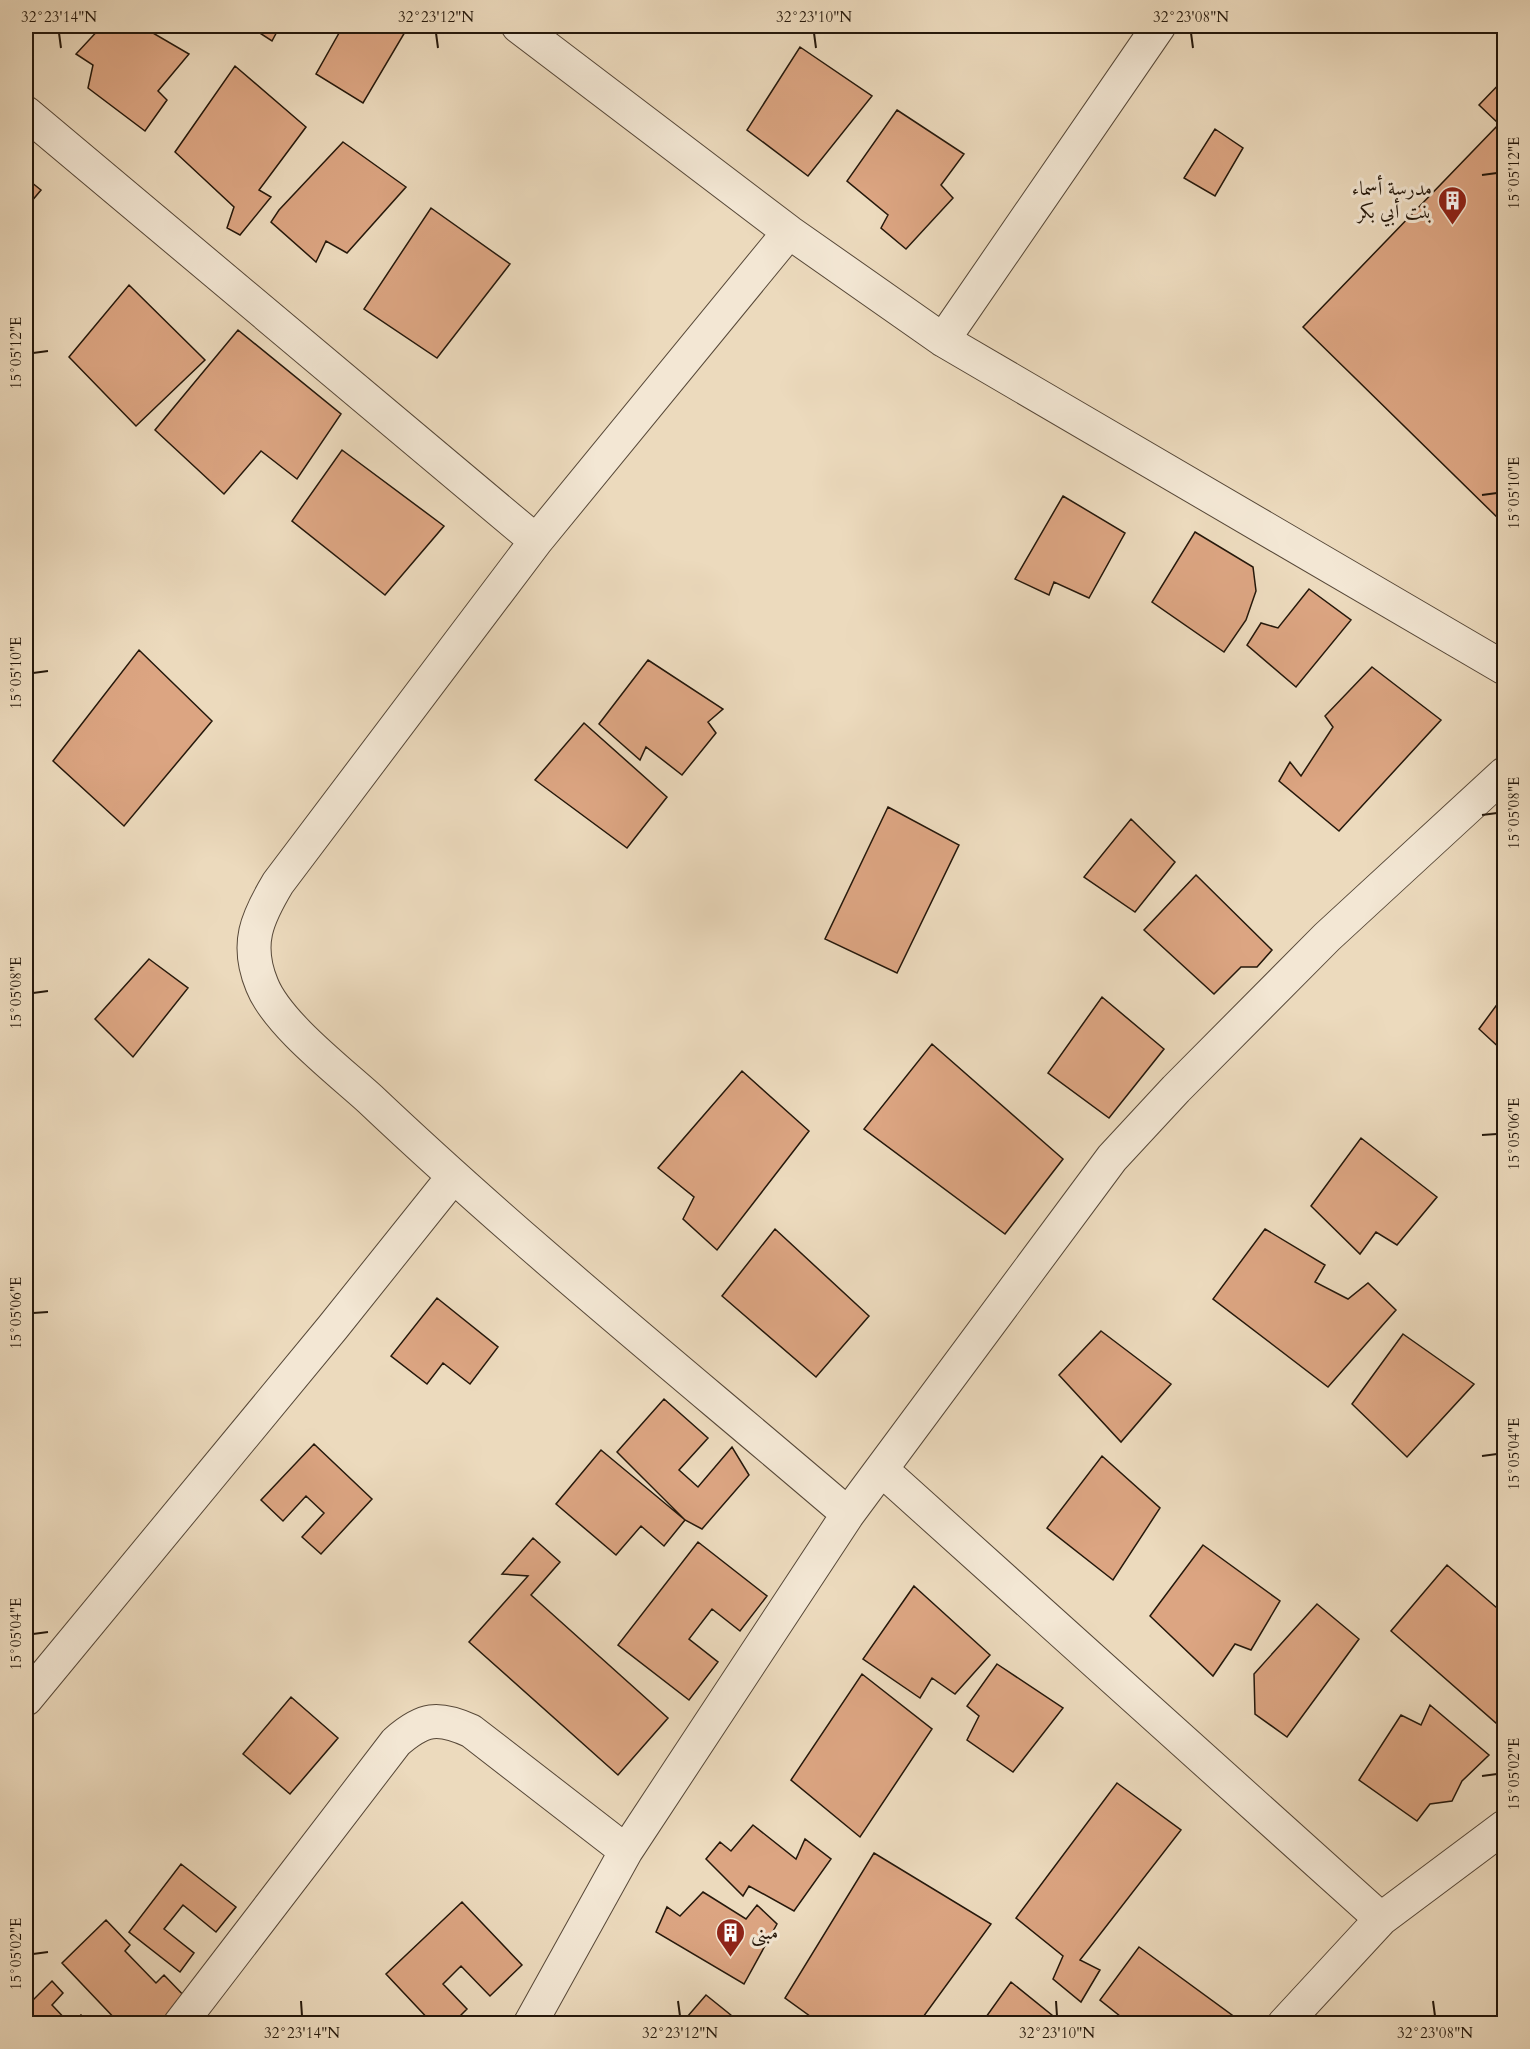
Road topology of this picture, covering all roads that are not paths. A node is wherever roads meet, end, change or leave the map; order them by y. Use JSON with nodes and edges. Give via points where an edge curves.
{"nodes":[{"id":1,"x":518,"y":26,"type":"edge"},
{"id":2,"x":1159,"y":26,"type":"edge"},
{"id":3,"x":26,"y":113,"type":"edge"},
{"id":4,"x":789,"y":232,"type":"junction"},
{"id":5,"x":943,"y":340,"type":"junction"},
{"id":6,"x":536,"y":541,"type":"junction"},
{"id":7,"x":1504,"y":668,"type":"edge"},
{"id":8,"x":1504,"y":774,"type":"edge"},
{"id":9,"x":453,"y":1177,"type":"junction"},
{"id":10,"x":882,"y":1470,"type":"junction"},
{"id":11,"x":848,"y":1514,"type":"junction"},
{"id":12,"x":26,"y":1699,"type":"edge"},
{"id":13,"x":1504,"y":1827,"type":"edge"},
{"id":14,"x":626,"y":1851,"type":"junction"},
{"id":15,"x":1381,"y":1919,"type":"junction"},
{"id":16,"x":180,"y":2024,"type":"edge"},
{"id":17,"x":530,"y":2024,"type":"edge"},
{"id":18,"x":1284,"y":2024,"type":"edge"}],
"edges":[{"from":1,"to":4,"type":"street"},
{"from":2,"to":5,"type":"street"},
{"from":3,"to":6,"type":"street"},
{"from":4,"to":5,"type":"street"},
{"from":4,"to":6,"type":"street"},
{"from":5,"to":7,"type":"street"},
{"from":6,"to":9,"type":"street","via":[[278,883],[258,917],[253,954],[262,985],[276,1009]]},
{"from":8,"to":10,"type":"street","via":[[1327,937],[1113,1158]]},
{"from":9,"to":11,"type":"street"},
{"from":9,"to":12,"type":"street"},
{"from":10,"to":11,"type":"street"},
{"from":10,"to":15,"type":"street"},
{"from":11,"to":14,"type":"street"},
{"from":13,"to":15,"type":"street"},
{"from":14,"to":16,"type":"street","via":[[471,1731],[434,1720],[414,1726],[396,1742]]},
{"from":14,"to":17,"type":"street"},
{"from":15,"to":18,"type":"street"}]}
